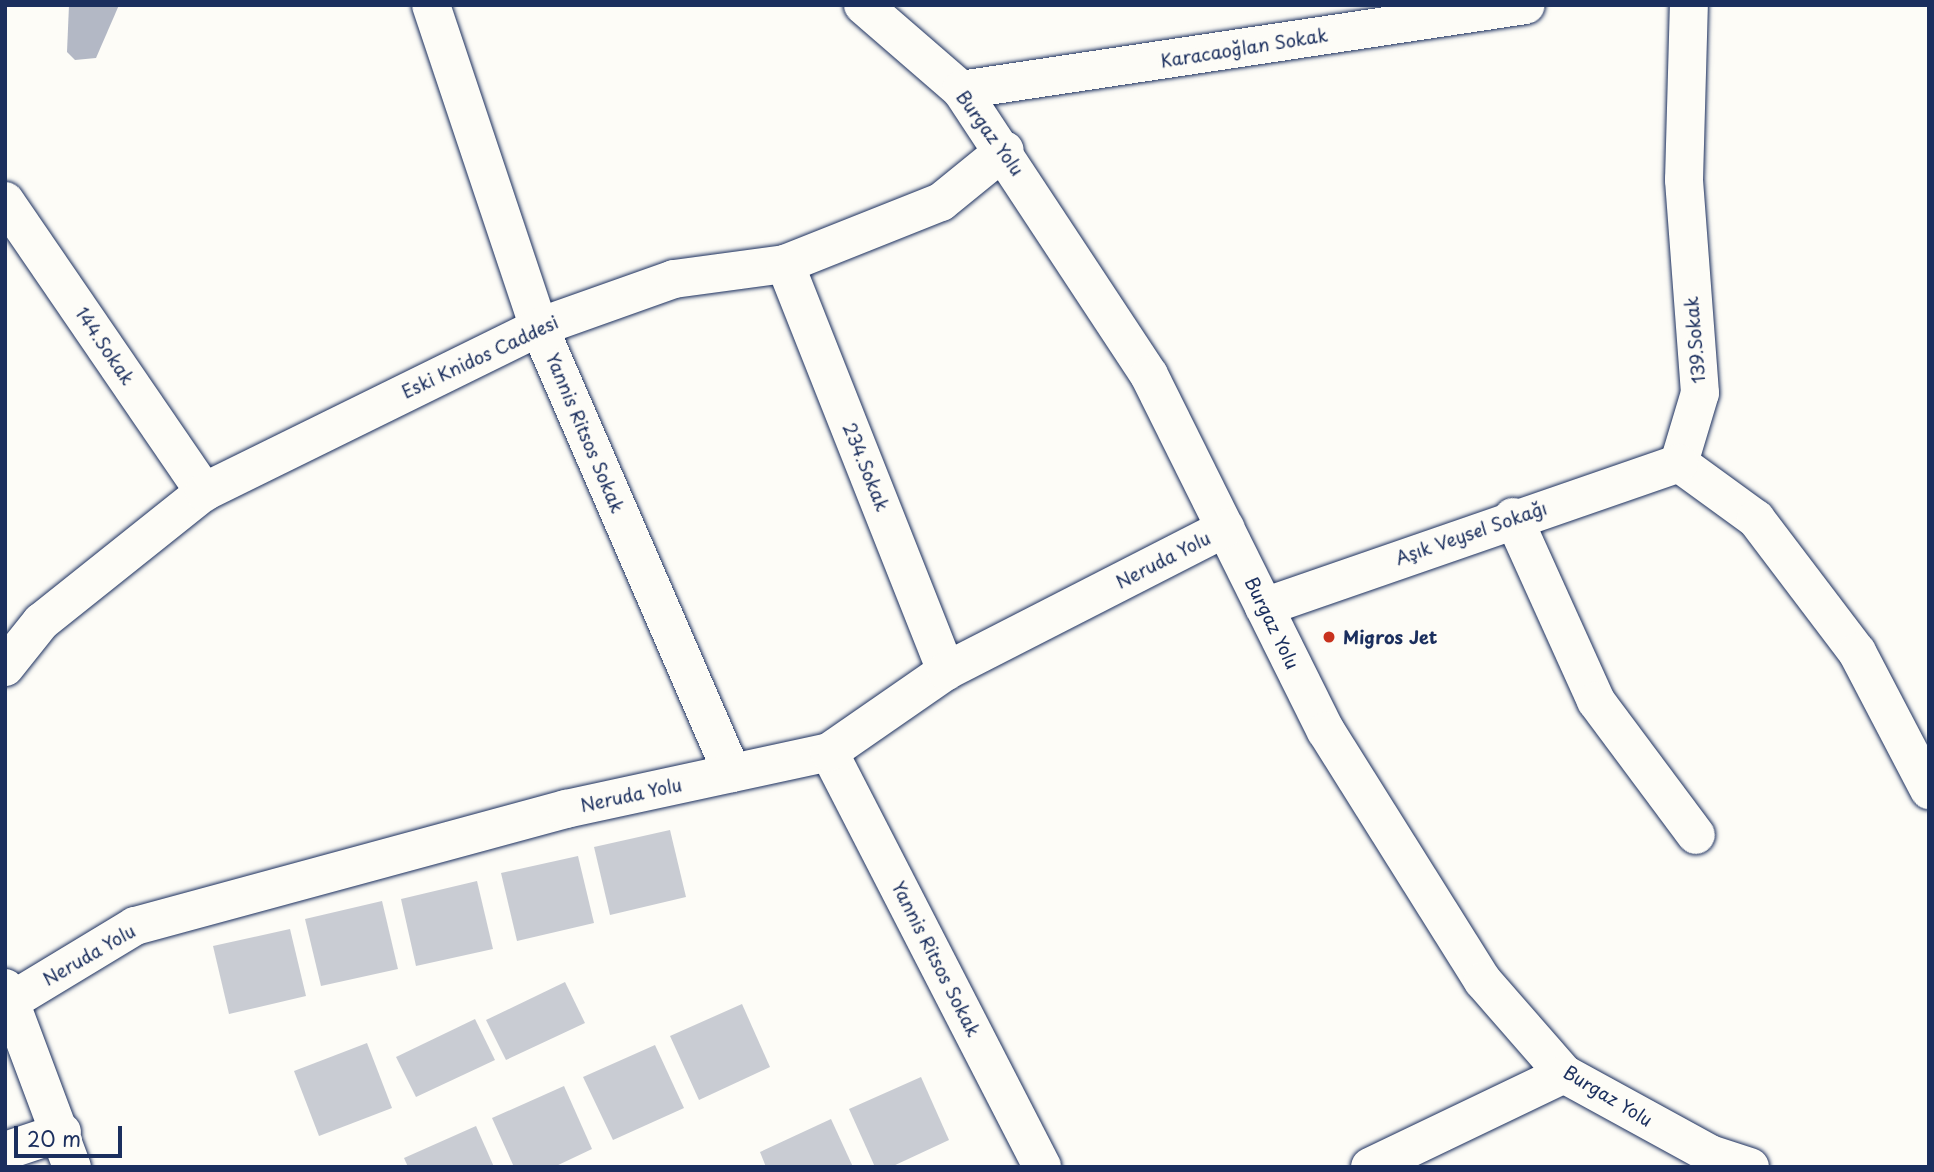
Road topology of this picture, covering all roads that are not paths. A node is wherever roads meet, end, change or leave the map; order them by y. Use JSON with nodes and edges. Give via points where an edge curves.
{"nodes":[{"id":1,"x":431,"y":5,"type":"edge"},
{"id":2,"x":863,"y":5,"type":"edge"},
{"id":3,"x":1526,"y":5,"type":"edge"},
{"id":4,"x":1689,"y":5,"type":"edge"},
{"id":5,"x":961,"y":90,"type":"junction"},
{"id":6,"x":1005,"y":150,"type":"junction"},
{"id":7,"x":5,"y":201,"type":"edge"},
{"id":8,"x":785,"y":264,"type":"junction"},
{"id":9,"x":539,"y":327,"type":"junction"},
{"id":10,"x":1679,"y":463,"type":"junction"},
{"id":11,"x":204,"y":492,"type":"junction"},
{"id":12,"x":1513,"y":517,"type":"junction"},
{"id":13,"x":1225,"y":528,"type":"junction"},
{"id":14,"x":1264,"y":607,"type":"junction"},
{"id":15,"x":5,"y":667,"type":"edge"},
{"id":16,"x":946,"y":671,"type":"junction"},
{"id":17,"x":829,"y":752,"type":"junction"},
{"id":18,"x":732,"y":773,"type":"junction"},
{"id":19,"x":1929,"y":790,"type":"edge"},
{"id":20,"x":1696,"y":835,"type":"dead end"},
{"id":21,"x":8,"y":995,"type":"edge"},
{"id":22,"x":1564,"y":1074,"type":"junction"},
{"id":23,"x":67,"y":1149,"type":"edge"},
{"id":24,"x":5,"y":1151,"type":"edge"},
{"id":25,"x":1712,"y":1161,"type":"edge"},
{"id":26,"x":1042,"y":1167,"type":"edge"},
{"id":27,"x":1370,"y":1167,"type":"edge"},
{"id":28,"x":1750,"y":1167,"type":"edge"}],
"edges":[{"from":1,"to":9,"type":"street","name":"Yannis Ritsos Sokak"},
{"from":2,"to":5,"type":"street","name":"Burgaz Yolu"},
{"from":3,"to":5,"type":"street","name":"Karacaoğlan Sokak"},
{"from":4,"to":10,"type":"street","name":"139.Sokak","via":[[1684,180],[1700,393]]},
{"from":5,"to":6,"type":"street","name":"Burgaz Yolu"},
{"from":6,"to":8,"type":"street","name":"Eski Knidos Caddesi","via":[[941,202]]},
{"from":6,"to":13,"type":"street","name":"Burgaz Yolu","via":[[1149,375]]},
{"from":7,"to":11,"type":"street","name":"144.Sokak"},
{"from":8,"to":9,"type":"street","name":"Eski Knidos Caddesi","via":[[674,279]]},
{"from":8,"to":16,"type":"street","name":"234.Sokak"},
{"from":9,"to":11,"type":"street","name":"Eski Knidos Caddesi"},
{"from":9,"to":18,"type":"street","name":"Yannis Ritsos Sokak"},
{"from":10,"to":12,"type":"street","name":"Aşık Veysel Sokağı"},
{"from":10,"to":19,"type":"street","via":[[1756,519],[1857,652]]},
{"from":11,"to":15,"type":"street","name":"Eski Knidos Caddesi","via":[[41,622]]},
{"from":12,"to":14,"type":"street","name":"Aşık Veysel Sokağı"},
{"from":12,"to":20,"type":"street","via":[[1596,701]]},
{"from":13,"to":14,"type":"street","name":"Burgaz Yolu"},
{"from":13,"to":16,"type":"street","name":"Neruda Yolu"},
{"from":14,"to":22,"type":"street","name":"Burgaz Yolu","via":[[1326,732],[1483,981]]},
{"from":16,"to":17,"type":"street","name":"Neruda Yolu"},
{"from":17,"to":18,"type":"street","name":"Neruda Yolu"},
{"from":17,"to":26,"type":"street","name":"Yannis Ritsos Sokak"},
{"from":18,"to":21,"type":"street","name":"Neruda Yolu","via":[[566,809],[135,926]]},
{"from":21,"to":23,"type":"street"},
{"from":22,"to":25,"type":"street","name":"Burgaz Yolu"},
{"from":22,"to":27,"type":"street"},
{"from":23,"to":24,"type":"street"},
{"from":25,"to":28,"type":"street","name":"Burgaz Yolu"}]}
